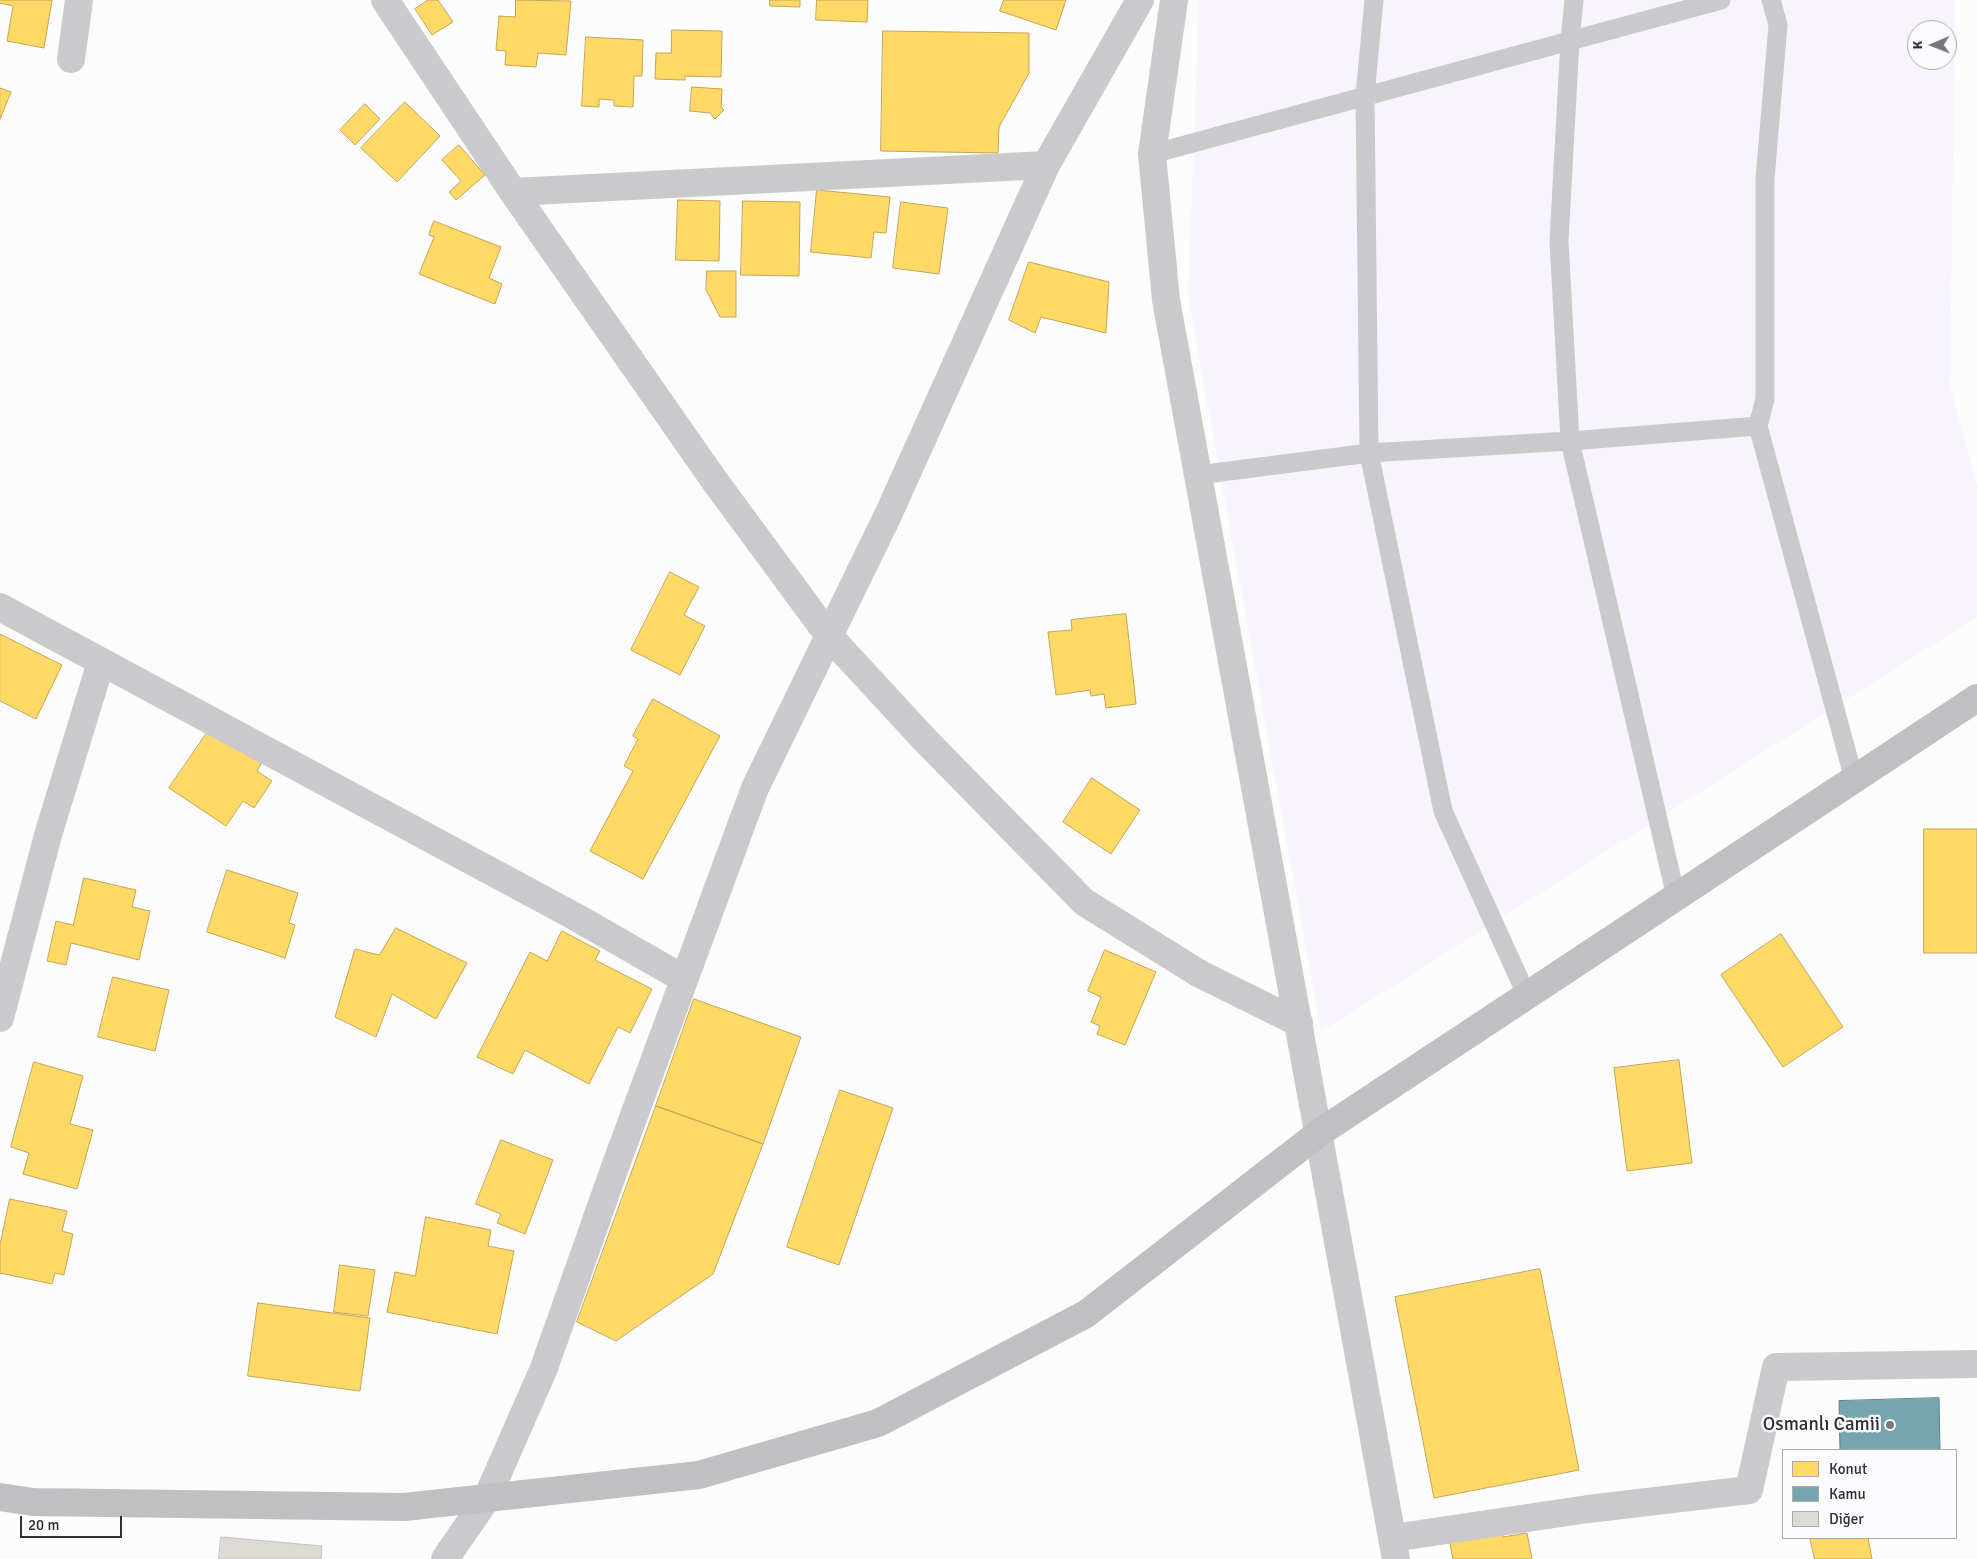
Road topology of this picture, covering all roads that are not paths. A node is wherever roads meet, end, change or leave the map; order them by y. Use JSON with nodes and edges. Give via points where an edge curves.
{"nodes":[{"id":1,"x":79,"y":0,"type":"edge"},
{"id":2,"x":385,"y":0,"type":"edge"},
{"id":3,"x":1140,"y":0,"type":"edge"},
{"id":4,"x":1174,"y":0,"type":"edge"},
{"id":5,"x":1374,"y":0,"type":"edge"},
{"id":6,"x":1574,"y":0,"type":"edge"},
{"id":7,"x":1722,"y":0,"type":"edge"},
{"id":8,"x":1771,"y":0,"type":"edge"},
{"id":9,"x":1570,"y":40,"type":"junction"},
{"id":10,"x":70,"y":59,"type":"dead end"},
{"id":11,"x":1365,"y":95,"type":"junction"},
{"id":12,"x":1152,"y":154,"type":"junction"},
{"id":13,"x":1046,"y":164,"type":"junction"},
{"id":14,"x":513,"y":192,"type":"junction"},
{"id":15,"x":1758,"y":426,"type":"junction"},
{"id":16,"x":1570,"y":441,"type":"junction"},
{"id":17,"x":1369,"y":453,"type":"junction"},
{"id":18,"x":1198,"y":475,"type":"junction"},
{"id":19,"x":0,"y":607,"type":"edge"},
{"id":20,"x":829,"y":636,"type":"junction"},
{"id":21,"x":101,"y":662,"type":"junction"},
{"id":22,"x":1977,"y":698,"type":"edge"},
{"id":23,"x":1854,"y":779,"type":"junction"},
{"id":24,"x":1676,"y":897,"type":"junction"},
{"id":25,"x":684,"y":979,"type":"junction"},
{"id":26,"x":1527,"y":996,"type":"junction"},
{"id":27,"x":0,"y":1018,"type":"edge"},
{"id":28,"x":1299,"y":1023,"type":"junction"},
{"id":29,"x":1319,"y":1133,"type":"junction"},
{"id":30,"x":1977,"y":1364,"type":"edge"},
{"id":31,"x":0,"y":1497,"type":"edge"},
{"id":32,"x":488,"y":1498,"type":"junction"},
{"id":33,"x":1395,"y":1548,"type":"edge"},
{"id":34,"x":445,"y":1559,"type":"edge"}],
"edges":[{"from":1,"to":10,"type":"street"},
{"from":2,"to":14,"type":"street"},
{"from":3,"to":13,"type":"street"},
{"from":4,"to":12,"type":"street"},
{"from":5,"to":11,"type":"lane"},
{"from":6,"to":9,"type":"lane"},
{"from":7,"to":9,"type":"lane"},
{"from":8,"to":15,"type":"lane","via":[[1778,24],[1765,179],[1765,399]]},
{"from":9,"to":11,"type":"lane"},
{"from":9,"to":16,"type":"lane","via":[[1560,241]]},
{"from":11,"to":12,"type":"lane"},
{"from":11,"to":17,"type":"lane"},
{"from":12,"to":18,"type":"street","via":[[1166,300]]},
{"from":13,"to":14,"type":"street"},
{"from":13,"to":20,"type":"street","via":[[888,515]]},
{"from":14,"to":20,"type":"street","via":[[714,480]]},
{"from":15,"to":16,"type":"lane"},
{"from":15,"to":23,"type":"lane"},
{"from":16,"to":17,"type":"lane"},
{"from":16,"to":24,"type":"lane"},
{"from":17,"to":18,"type":"lane"},
{"from":17,"to":26,"type":"lane","via":[[1443,811]]},
{"from":18,"to":28,"type":"street"},
{"from":19,"to":21,"type":"street"},
{"from":20,"to":25,"type":"street","via":[[754,788]]},
{"from":20,"to":28,"type":"street","via":[[925,740],[1084,902],[1200,974]]},
{"from":21,"to":25,"type":"street","via":[[574,916]]},
{"from":21,"to":27,"type":"street","via":[[48,835]]},
{"from":22,"to":23,"type":"main road"},
{"from":23,"to":24,"type":"main road"},
{"from":24,"to":26,"type":"main road"},
{"from":25,"to":32,"type":"street","via":[[544,1368]]},
{"from":26,"to":29,"type":"main road"},
{"from":28,"to":29,"type":"street"},
{"from":29,"to":32,"type":"main road","via":[[1086,1314],[878,1423],[699,1475]]},
{"from":29,"to":33,"type":"street"},
{"from":30,"to":33,"type":"street","via":[[1776,1368],[1750,1490],[1588,1509]]},
{"from":31,"to":32,"type":"main road","via":[[33,1502],[404,1507]]},
{"from":32,"to":34,"type":"street"}]}
